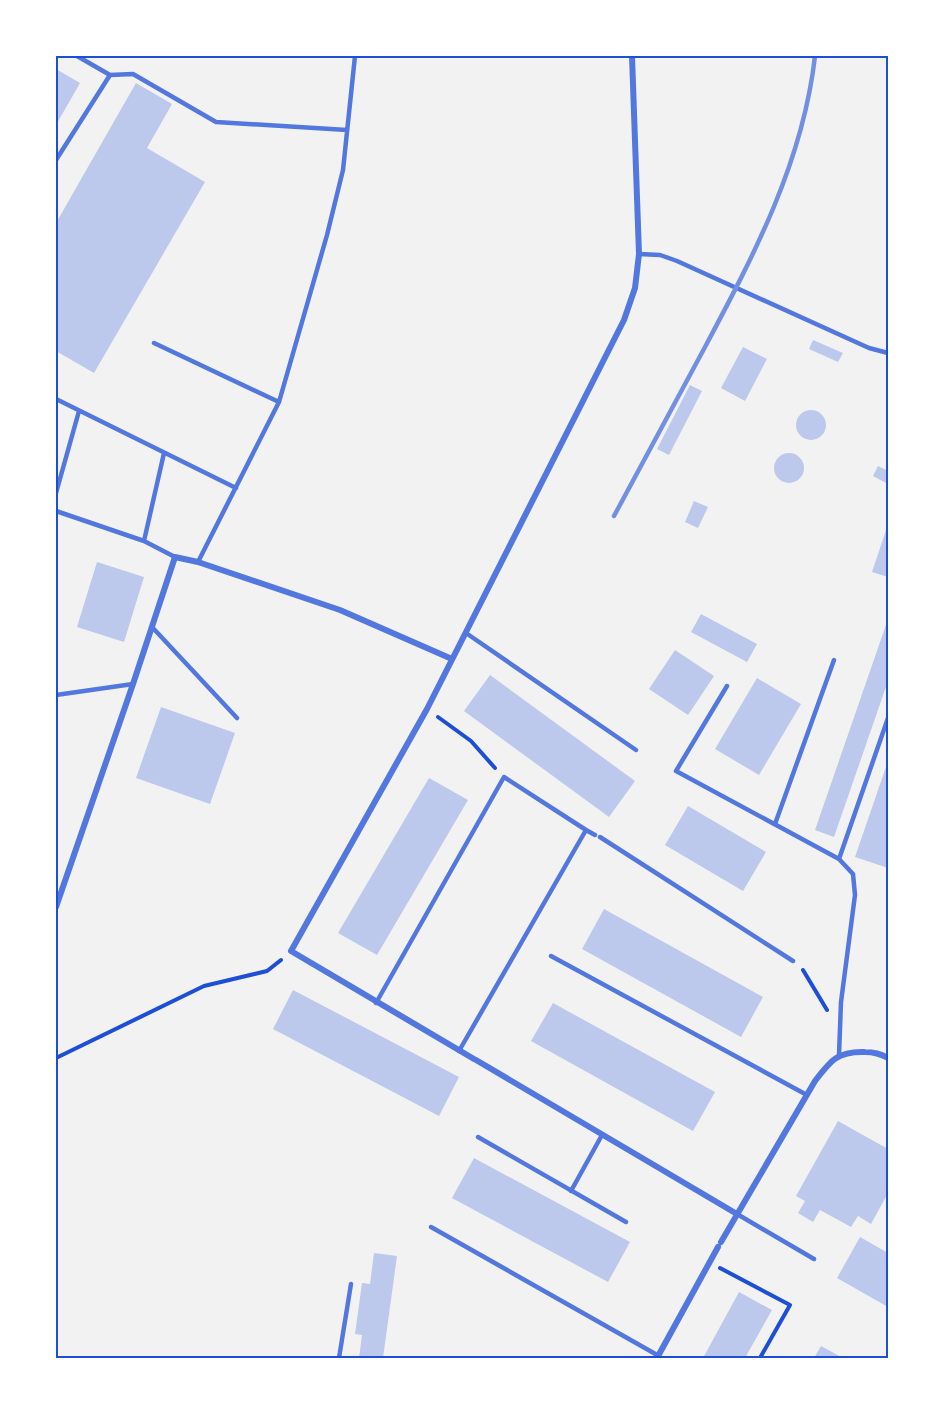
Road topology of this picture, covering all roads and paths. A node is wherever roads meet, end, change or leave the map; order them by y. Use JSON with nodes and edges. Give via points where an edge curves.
{"nodes":[{"id":1,"x":77,"y":56,"type":"edge"},
{"id":2,"x":355,"y":56,"type":"edge"},
{"id":3,"x":632,"y":56,"type":"edge"},
{"id":4,"x":110,"y":75,"type":"junction"},
{"id":5,"x":347,"y":130,"type":"junction"},
{"id":6,"x":56,"y":160,"type":"edge"},
{"id":7,"x":639,"y":254,"type":"junction"},
{"id":8,"x":154,"y":343,"type":"dead end"},
{"id":9,"x":888,"y":352,"type":"edge"},
{"id":10,"x":56,"y":399,"type":"edge"},
{"id":11,"x":279,"y":402,"type":"junction"},
{"id":12,"x":79,"y":411,"type":"junction"},
{"id":13,"x":164,"y":453,"type":"junction"},
{"id":14,"x":236,"y":488,"type":"junction"},
{"id":15,"x":56,"y":493,"type":"edge"},
{"id":16,"x":56,"y":512,"type":"edge"},
{"id":17,"x":144,"y":541,"type":"junction"},
{"id":18,"x":175,"y":556,"type":"junction"},
{"id":19,"x":198,"y":562,"type":"junction"},
{"id":20,"x":152,"y":627,"type":"junction"},
{"id":21,"x":466,"y":633,"type":"junction"},
{"id":22,"x":452,"y":659,"type":"junction"},
{"id":23,"x":834,"y":660,"type":"dead end"},
{"id":24,"x":134,"y":684,"type":"junction"},
{"id":25,"x":727,"y":686,"type":"dead end"},
{"id":26,"x":56,"y":694,"type":"edge"},
{"id":27,"x":427,"y":709,"type":"junction"},
{"id":28,"x":237,"y":718,"type":"dead end"},
{"id":29,"x":888,"y":718,"type":"edge"},
{"id":30,"x":636,"y":750,"type":"dead end"},
{"id":31,"x":504,"y":777,"type":"junction"},
{"id":32,"x":775,"y":824,"type":"junction"},
{"id":33,"x":586,"y":830,"type":"junction"},
{"id":34,"x":839,"y":859,"type":"junction"},
{"id":35,"x":56,"y":907,"type":"edge"},
{"id":36,"x":291,"y":951,"type":"junction"},
{"id":37,"x":551,"y":956,"type":"dead end"},
{"id":38,"x":793,"y":961,"type":"joint"},
{"id":39,"x":376,"y":1003,"type":"junction"},
{"id":40,"x":840,"y":1031,"type":"junction"},
{"id":41,"x":459,"y":1051,"type":"junction"},
{"id":42,"x":839,"y":1055,"type":"junction"},
{"id":43,"x":56,"y":1058,"type":"edge"},
{"id":44,"x":888,"y":1058,"type":"edge"},
{"id":45,"x":807,"y":1095,"type":"junction"},
{"id":46,"x":602,"y":1135,"type":"junction"},
{"id":47,"x":478,"y":1137,"type":"dead end"},
{"id":48,"x":571,"y":1191,"type":"junction"},
{"id":49,"x":736,"y":1214,"type":"junction"},
{"id":50,"x":626,"y":1222,"type":"dead end"},
{"id":51,"x":431,"y":1227,"type":"dead end"},
{"id":52,"x":814,"y":1259,"type":"dead end"},
{"id":53,"x":709,"y":1262,"type":"junction"},
{"id":54,"x":351,"y":1284,"type":"dead end"},
{"id":55,"x":658,"y":1357,"type":"edge"},
{"id":56,"x":339,"y":1359,"type":"edge"},
{"id":57,"x":760,"y":1359,"type":"edge"}],
"edges":[{"from":1,"to":4,"type":"lane"},
{"from":2,"to":5,"type":"lane"},
{"from":3,"to":7,"type":"street"},
{"from":4,"to":5,"type":"lane","via":[[133,74],[216,122]]},
{"from":4,"to":6,"type":"lane"},
{"from":5,"to":11,"type":"lane","via":[[343,170],[327,235]]},
{"from":7,"to":9,"type":"lane","via":[[677,261],[869,348]]},
{"from":7,"to":21,"type":"street","via":[[635,288],[624,320]]},
{"from":8,"to":11,"type":"lane"},
{"from":10,"to":12,"type":"lane"},
{"from":11,"to":14,"type":"lane"},
{"from":12,"to":13,"type":"lane"},
{"from":12,"to":15,"type":"lane"},
{"from":13,"to":14,"type":"lane"},
{"from":13,"to":17,"type":"lane"},
{"from":14,"to":19,"type":"lane"},
{"from":16,"to":17,"type":"lane"},
{"from":17,"to":18,"type":"lane"},
{"from":18,"to":19,"type":"street"},
{"from":18,"to":20,"type":"street"},
{"from":19,"to":22,"type":"street","via":[[340,610]]},
{"from":20,"to":24,"type":"street"},
{"from":20,"to":28,"type":"lane"},
{"from":21,"to":22,"type":"street"},
{"from":21,"to":30,"type":"lane"},
{"from":22,"to":27,"type":"street"},
{"from":23,"to":32,"type":"lane"},
{"from":24,"to":26,"type":"lane"},
{"from":24,"to":35,"type":"street"},
{"from":25,"to":32,"type":"lane","via":[[676,771]]},
{"from":27,"to":31,"type":"path","via":[[471,741]]},
{"from":27,"to":36,"type":"street"},
{"from":29,"to":34,"type":"lane"},
{"from":31,"to":33,"type":"lane"},
{"from":31,"to":39,"type":"lane"},
{"from":32,"to":34,"type":"lane"},
{"from":33,"to":38,"type":"lane"},
{"from":33,"to":41,"type":"lane"},
{"from":34,"to":40,"type":"lane","via":[[853,874],[855,895]]},
{"from":36,"to":39,"type":"street"},
{"from":36,"to":43,"type":"path","via":[[267,971],[204,986]]},
{"from":37,"to":45,"type":"lane"},
{"from":38,"to":40,"type":"path","via":[[802,969]]},
{"from":39,"to":41,"type":"street"},
{"from":40,"to":42,"type":"lane"},
{"from":41,"to":46,"type":"street"},
{"from":42,"to":44,"type":"street","via":[[870,1052]]},
{"from":42,"to":45,"type":"street"},
{"from":45,"to":49,"type":"street"},
{"from":46,"to":48,"type":"lane"},
{"from":46,"to":49,"type":"street"},
{"from":47,"to":48,"type":"lane"},
{"from":48,"to":50,"type":"lane"},
{"from":49,"to":52,"type":"lane"},
{"from":49,"to":53,"type":"street"},
{"from":51,"to":55,"type":"lane"},
{"from":53,"to":55,"type":"street"},
{"from":53,"to":57,"type":"path","via":[[790,1305]]},
{"from":54,"to":56,"type":"lane"}]}
